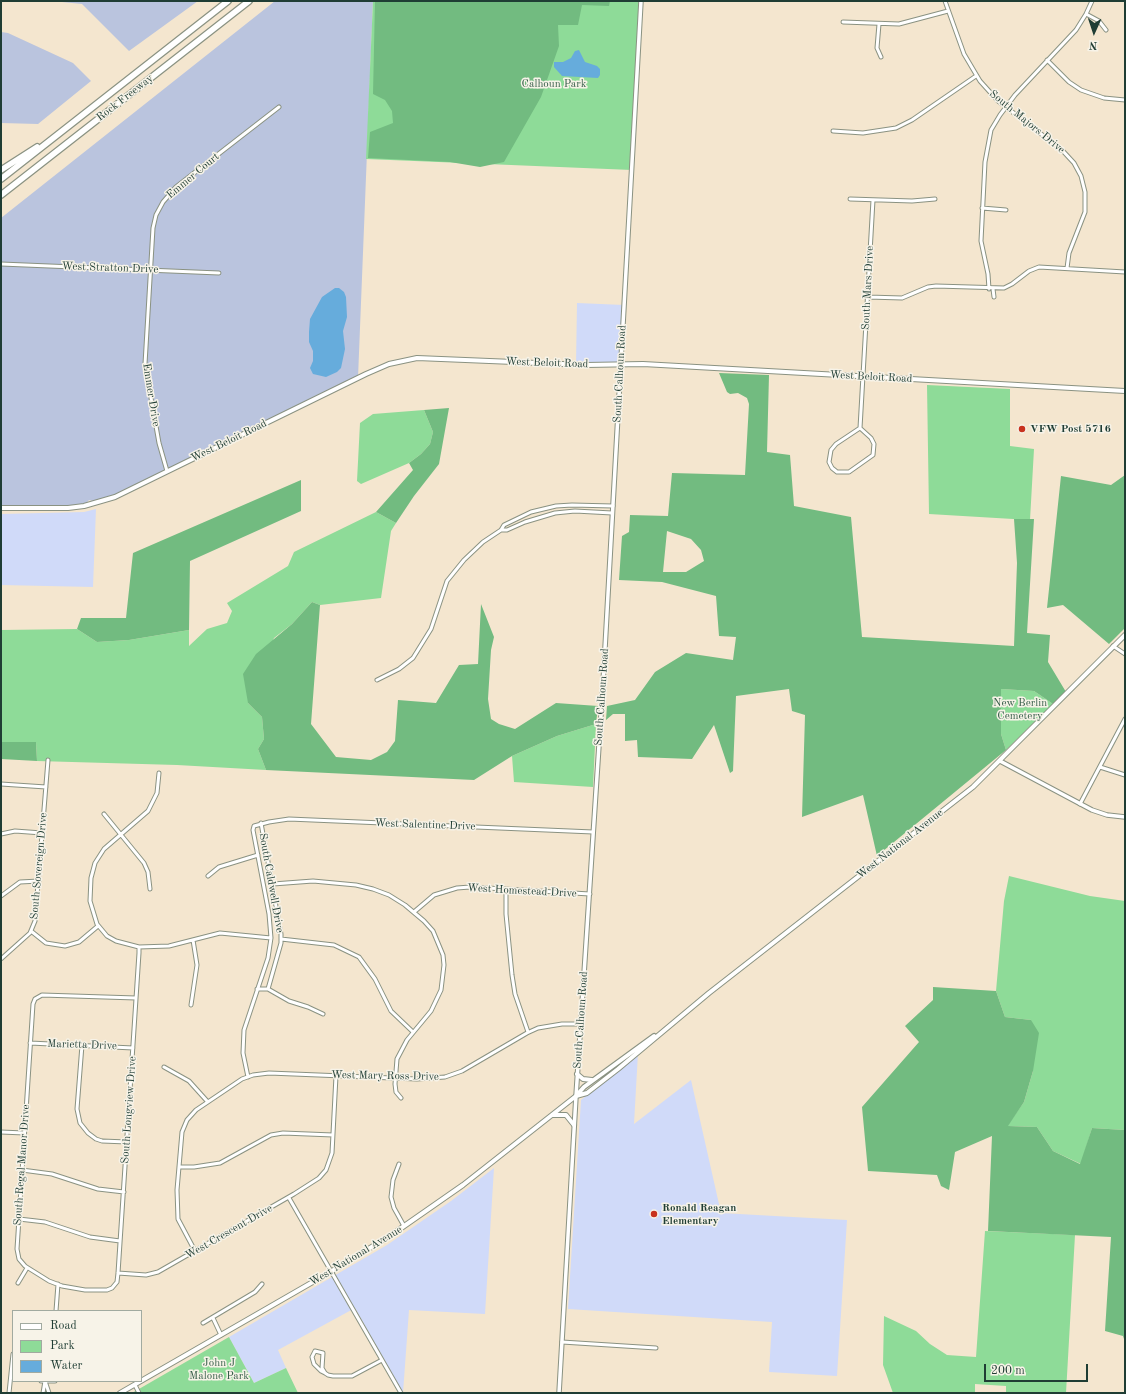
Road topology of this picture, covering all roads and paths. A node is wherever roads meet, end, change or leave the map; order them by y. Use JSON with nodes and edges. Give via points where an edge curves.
{"nodes":[{"id":1,"x":228,"y":1,"type":"edge"},
{"id":2,"x":249,"y":1,"type":"edge"},
{"id":3,"x":642,"y":1,"type":"edge"},
{"id":4,"x":945,"y":1,"type":"edge"},
{"id":5,"x":1092,"y":1,"type":"edge"},
{"id":6,"x":948,"y":11,"type":"junction"},
{"id":7,"x":1086,"y":14,"type":"junction"},
{"id":8,"x":843,"y":22,"type":"dead end"},
{"id":9,"x":879,"y":24,"type":"junction"},
{"id":10,"x":1106,"y":30,"type":"dead end"},
{"id":11,"x":881,"y":57,"type":"dead end"},
{"id":12,"x":1046,"y":60,"type":"junction"},
{"id":13,"x":976,"y":76,"type":"junction"},
{"id":14,"x":1125,"y":100,"type":"edge"},
{"id":15,"x":279,"y":107,"type":"dead end"},
{"id":16,"x":1006,"y":107,"type":"junction"},
{"id":17,"x":69,"y":127,"type":"junction"},
{"id":18,"x":833,"y":131,"type":"dead end"},
{"id":19,"x":1,"y":170,"type":"edge"},
{"id":20,"x":1,"y":179,"type":"edge"},
{"id":21,"x":1,"y":194,"type":"edge"},
{"id":22,"x":850,"y":199,"type":"dead end"},
{"id":23,"x":935,"y":199,"type":"dead end"},
{"id":24,"x":873,"y":200,"type":"junction"},
{"id":25,"x":982,"y":208,"type":"junction"},
{"id":26,"x":1006,"y":210,"type":"dead end"},
{"id":27,"x":1,"y":264,"type":"edge"},
{"id":28,"x":1067,"y":268,"type":"junction"},
{"id":29,"x":151,"y":270,"type":"junction"},
{"id":30,"x":1125,"y":272,"type":"edge"},
{"id":31,"x":220,"y":273,"type":"dead end"},
{"id":32,"x":991,"y":289,"type":"junction"},
{"id":33,"x":994,"y":296,"type":"dead end"},
{"id":34,"x":868,"y":297,"type":"junction"},
{"id":35,"x":621,"y":365,"type":"junction"},
{"id":36,"x":863,"y":376,"type":"junction"},
{"id":37,"x":1125,"y":391,"type":"edge"},
{"id":38,"x":860,"y":428,"type":"junction"},
{"id":39,"x":167,"y":471,"type":"junction"},
{"id":40,"x":556,"y":506,"type":"junction"},
{"id":41,"x":613,"y":506,"type":"junction"},
{"id":42,"x":1,"y":508,"type":"edge"},
{"id":43,"x":556,"y":513,"type":"junction"},
{"id":44,"x":612,"y":513,"type":"junction"},
{"id":45,"x":526,"y":514,"type":"junction"},
{"id":46,"x":529,"y":521,"type":"junction"},
{"id":47,"x":501,"y":530,"type":"junction"},
{"id":48,"x":1125,"y":635,"type":"edge"},
{"id":49,"x":1113,"y":646,"type":"junction"},
{"id":50,"x":1125,"y":654,"type":"edge"},
{"id":51,"x":377,"y":680,"type":"dead end"},
{"id":52,"x":1125,"y":719,"type":"edge"},
{"id":53,"x":48,"y":760,"type":"dead end"},
{"id":54,"x":1000,"y":761,"type":"junction"},
{"id":55,"x":1100,"y":766,"type":"junction"},
{"id":56,"x":159,"y":773,"type":"dead end"},
{"id":57,"x":1125,"y":774,"type":"edge"},
{"id":58,"x":1,"y":784,"type":"edge"},
{"id":59,"x":46,"y":787,"type":"junction"},
{"id":60,"x":1080,"y":804,"type":"junction"},
{"id":61,"x":104,"y":814,"type":"dead end"},
{"id":62,"x":1125,"y":817,"type":"edge"},
{"id":63,"x":261,"y":823,"type":"junction"},
{"id":64,"x":257,"y":824,"type":"joint"},
{"id":65,"x":593,"y":832,"type":"junction"},
{"id":66,"x":42,"y":833,"type":"junction"},
{"id":67,"x":1,"y":834,"type":"edge"},
{"id":68,"x":121,"y":835,"type":"junction"},
{"id":69,"x":258,"y":855,"type":"junction"},
{"id":70,"x":208,"y":876,"type":"dead end"},
{"id":71,"x":39,"y":881,"type":"junction"},
{"id":72,"x":273,"y":884,"type":"junction"},
{"id":73,"x":150,"y":889,"type":"dead end"},
{"id":74,"x":506,"y":889,"type":"junction"},
{"id":75,"x":590,"y":894,"type":"junction"},
{"id":76,"x":1,"y":896,"type":"edge"},
{"id":77,"x":414,"y":912,"type":"junction"},
{"id":78,"x":98,"y":926,"type":"junction"},
{"id":79,"x":31,"y":931,"type":"junction"},
{"id":80,"x":271,"y":938,"type":"junction"},
{"id":81,"x":281,"y":939,"type":"junction"},
{"id":82,"x":192,"y":940,"type":"junction"},
{"id":83,"x":139,"y":947,"type":"junction"},
{"id":84,"x":1,"y":959,"type":"edge"},
{"id":85,"x":257,"y":989,"type":"junction"},
{"id":86,"x":268,"y":989,"type":"junction"},
{"id":87,"x":136,"y":998,"type":"junction"},
{"id":88,"x":191,"y":1005,"type":"dead end"},
{"id":89,"x":323,"y":1014,"type":"dead end"},
{"id":90,"x":581,"y":1024,"type":"junction"},
{"id":91,"x":413,"y":1032,"type":"junction"},
{"id":92,"x":528,"y":1032,"type":"junction"},
{"id":93,"x":658,"y":1034,"type":"junction"},
{"id":94,"x":30,"y":1043,"type":"junction"},
{"id":95,"x":82,"y":1045,"type":"junction"},
{"id":96,"x":133,"y":1048,"type":"junction"},
{"id":97,"x":164,"y":1067,"type":"dead end"},
{"id":98,"x":577,"y":1074,"type":"junction"},
{"id":99,"x":336,"y":1076,"type":"junction"},
{"id":100,"x":248,"y":1077,"type":"junction"},
{"id":101,"x":395,"y":1078,"type":"junction"},
{"id":102,"x":596,"y":1079,"type":"junction"},
{"id":103,"x":576,"y":1096,"type":"junction"},
{"id":104,"x":401,"y":1098,"type":"dead end"},
{"id":105,"x":207,"y":1101,"type":"junction"},
{"id":106,"x":552,"y":1115,"type":"junction"},
{"id":107,"x":574,"y":1125,"type":"junction"},
{"id":108,"x":1,"y":1132,"type":"edge"},
{"id":109,"x":24,"y":1133,"type":"junction"},
{"id":110,"x":333,"y":1135,"type":"junction"},
{"id":111,"x":127,"y":1142,"type":"junction"},
{"id":112,"x":399,"y":1164,"type":"dead end"},
{"id":113,"x":179,"y":1167,"type":"junction"},
{"id":114,"x":22,"y":1170,"type":"junction"},
{"id":115,"x":124,"y":1192,"type":"junction"},
{"id":116,"x":289,"y":1198,"type":"junction"},
{"id":117,"x":19,"y":1219,"type":"junction"},
{"id":118,"x":404,"y":1227,"type":"junction"},
{"id":119,"x":120,"y":1241,"type":"junction"},
{"id":120,"x":195,"y":1251,"type":"junction"},
{"id":121,"x":27,"y":1268,"type":"junction"},
{"id":122,"x":332,"y":1271,"type":"junction"},
{"id":123,"x":118,"y":1274,"type":"junction"},
{"id":124,"x":18,"y":1283,"type":"dead end"},
{"id":125,"x":58,"y":1284,"type":"junction"},
{"id":126,"x":262,"y":1284,"type":"dead end"},
{"id":127,"x":56,"y":1310,"type":"edge"},
{"id":128,"x":213,"y":1318,"type":"junction"},
{"id":129,"x":204,"y":1323,"type":"dead end"},
{"id":130,"x":221,"y":1335,"type":"junction"},
{"id":131,"x":562,"y":1342,"type":"junction"},
{"id":132,"x":656,"y":1348,"type":"dead end"},
{"id":133,"x":382,"y":1360,"type":"junction"},
{"id":134,"x":325,"y":1374,"type":"junction"},
{"id":135,"x":12,"y":1378,"type":"edge"},
{"id":136,"x":142,"y":1381,"type":"edge"},
{"id":137,"x":45,"y":1382,"type":"edge"},
{"id":138,"x":45,"y":1382,"type":"edge"},
{"id":139,"x":140,"y":1382,"type":"edge"},
{"id":140,"x":135,"y":1385,"type":"junction"},
{"id":141,"x":9,"y":1393,"type":"edge"},
{"id":142,"x":43,"y":1393,"type":"edge"},
{"id":143,"x":49,"y":1393,"type":"edge"},
{"id":144,"x":120,"y":1393,"type":"edge"},
{"id":145,"x":139,"y":1393,"type":"edge"},
{"id":146,"x":401,"y":1393,"type":"edge"},
{"id":147,"x":559,"y":1393,"type":"edge"}],
"edges":[{"from":1,"to":17,"type":"highway","name":"Rock Freeway"},
{"from":2,"to":21,"type":"highway","name":"Rock Freeway"},
{"from":3,"to":35,"type":"street","name":"South Calhoun Road"},
{"from":4,"to":6,"type":"street","name":"South Majors Drive"},
{"from":5,"to":7,"type":"street"},
{"from":6,"to":9,"type":"street","via":[[906,23]]},
{"from":6,"to":13,"type":"street","name":"South Majors Drive","via":[[964,54]]},
{"from":7,"to":10,"type":"street","via":[[1099,21]]},
{"from":7,"to":12,"type":"street","via":[[1070,37]]},
{"from":8,"to":9,"type":"street"},
{"from":9,"to":11,"type":"street","via":[[877,48]]},
{"from":12,"to":14,"type":"street","via":[[1081,90],[1096,96]]},
{"from":12,"to":16,"type":"street"},
{"from":13,"to":16,"type":"street","name":"South Majors Drive"},
{"from":13,"to":18,"type":"street","via":[[912,120],[896,128],[863,133]]},
{"from":15,"to":29,"type":"street","name":"Emmer Court","via":[[166,197],[154,221]]},
{"from":16,"to":25,"type":"street","via":[[988,139]]},
{"from":16,"to":28,"type":"street","name":"South Majors Drive","via":[[1062,150],[1074,163],[1081,176],[1085,192],[1085,212],[1069,253]]},
{"from":17,"to":19,"type":"highway"},
{"from":17,"to":20,"type":"highway","name":"Rock Freeway"},
{"from":22,"to":24,"type":"street"},
{"from":23,"to":24,"type":"street"},
{"from":24,"to":34,"type":"street","name":"South Mars Drive"},
{"from":25,"to":26,"type":"street"},
{"from":25,"to":32,"type":"street","via":[[981,248]]},
{"from":27,"to":29,"type":"street","name":"West Stratton Drive"},
{"from":28,"to":30,"type":"street"},
{"from":28,"to":32,"type":"street","via":[[1034,269],[1008,287]]},
{"from":29,"to":31,"type":"street","name":"West Stratton Drive"},
{"from":29,"to":39,"type":"street","name":"Emmer Drive","via":[[146,372],[160,449]]},
{"from":32,"to":33,"type":"street"},
{"from":32,"to":34,"type":"street","via":[[936,286],[902,298]]},
{"from":34,"to":36,"type":"street","name":"South Mars Drive"},
{"from":35,"to":36,"type":"main road","name":"West Beloit Road"},
{"from":35,"to":39,"type":"main road","name":"West Beloit Road","via":[[427,358],[400,361],[366,374]]},
{"from":35,"to":41,"type":"street","name":"South Calhoun Road"},
{"from":36,"to":37,"type":"main road","name":"West Beloit Road"},
{"from":36,"to":38,"type":"street","name":"South Mars Drive"},
{"from":38,"to":38,"type":"street","via":[[874,444],[873,455],[849,472],[838,472],[829,462],[831,450]]},
{"from":39,"to":42,"type":"main road","name":"West Beloit Road","via":[[116,497],[84,506],[56,509]]},
{"from":40,"to":41,"type":"street"},
{"from":40,"to":43,"type":"street"},
{"from":40,"to":45,"type":"street"},
{"from":41,"to":44,"type":"street","name":"South Calhoun Road"},
{"from":43,"to":44,"type":"street"},
{"from":43,"to":46,"type":"street"},
{"from":44,"to":65,"type":"street","name":"South Calhoun Road"},
{"from":45,"to":46,"type":"street"},
{"from":45,"to":47,"type":"street","via":[[504,525]]},
{"from":46,"to":47,"type":"street"},
{"from":47,"to":51,"type":"street","via":[[482,542],[447,581],[431,629],[413,658],[399,669]]},
{"from":48,"to":49,"type":"main road","name":"West National Avenue"},
{"from":49,"to":50,"type":"street"},
{"from":49,"to":54,"type":"main road","name":"West National Avenue"},
{"from":52,"to":55,"type":"street"},
{"from":53,"to":59,"type":"street","name":"South Sovereign Drive"},
{"from":54,"to":60,"type":"street"},
{"from":54,"to":93,"type":"main road","name":"West National Avenue","via":[[956,800]]},
{"from":55,"to":57,"type":"street"},
{"from":55,"to":60,"type":"street"},
{"from":56,"to":68,"type":"street","via":[[157,793],[152,805],[144,816]]},
{"from":58,"to":59,"type":"street"},
{"from":59,"to":66,"type":"street","name":"South Sovereign Drive"},
{"from":60,"to":62,"type":"street","via":[[1099,813]]},
{"from":61,"to":68,"type":"street"},
{"from":63,"to":64,"type":"street","name":"West Salentine Drive"},
{"from":63,"to":65,"type":"street","name":"West Salentine Drive","via":[[289,820]]},
{"from":63,"to":72,"type":"street","name":"South Caldwell Drive"},
{"from":64,"to":69,"type":"street","name":"South Caldwell Drive","via":[[253,830]]},
{"from":65,"to":75,"type":"street","name":"South Calhoun Road"},
{"from":66,"to":67,"type":"street","via":[[15,831]]},
{"from":66,"to":71,"type":"street","name":"South Sovereign Drive"},
{"from":68,"to":73,"type":"street","via":[[146,867]]},
{"from":68,"to":78,"type":"street","via":[[99,854],[92,871],[90,901],[92,915]]},
{"from":69,"to":70,"type":"street","via":[[219,868]]},
{"from":69,"to":80,"type":"street","name":"South Caldwell Drive"},
{"from":71,"to":76,"type":"street","via":[[20,882]]},
{"from":71,"to":79,"type":"street","name":"South Sovereign Drive","via":[[36,916]]},
{"from":72,"to":77,"type":"street","via":[[314,881],[356,885],[390,895]]},
{"from":72,"to":81,"type":"street","name":"South Caldwell Drive"},
{"from":74,"to":75,"type":"street","name":"West Homestead Drive"},
{"from":74,"to":77,"type":"street","name":"West Homestead Drive","via":[[470,887],[445,891],[426,900]]},
{"from":74,"to":92,"type":"street","via":[[512,975]]},
{"from":75,"to":90,"type":"street","name":"South Calhoun Road"},
{"from":77,"to":91,"type":"street","via":[[433,931],[444,966],[437,1000]]},
{"from":78,"to":79,"type":"street","via":[[78,942],[65,946],[46,943]]},
{"from":78,"to":83,"type":"street","via":[[116,941]]},
{"from":79,"to":84,"type":"street","name":"South Sovereign Drive"},
{"from":80,"to":82,"type":"street","via":[[220,934]]},
{"from":80,"to":85,"type":"street","name":"South Caldwell Drive","via":[[268,958]]},
{"from":81,"to":86,"type":"street","name":"South Caldwell Drive"},
{"from":81,"to":91,"type":"street","via":[[334,945],[359,957],[375,979],[391,1011]]},
{"from":82,"to":83,"type":"street","via":[[169,946]]},
{"from":82,"to":88,"type":"street","via":[[198,965]]},
{"from":83,"to":87,"type":"street","name":"South Longview Drive"},
{"from":85,"to":86,"type":"street"},
{"from":85,"to":100,"type":"street","name":"South Caldwell Drive","via":[[246,1020],[243,1042]]},
{"from":86,"to":89,"type":"street","via":[[289,1001]]},
{"from":87,"to":94,"type":"street","name":"South Regal Manor Drive","via":[[46,994],[36,998],[33,1004]]},
{"from":87,"to":96,"type":"street","name":"South Longview Drive"},
{"from":90,"to":92,"type":"street","name":"West Mary Ross Drive","via":[[550,1025]]},
{"from":90,"to":98,"type":"street","name":"South Calhoun Road"},
{"from":91,"to":101,"type":"street","via":[[397,1059]]},
{"from":92,"to":101,"type":"street","name":"West Mary Ross Drive","via":[[453,1075]]},
{"from":93,"to":102,"type":"main road","name":"West National Avenue"},
{"from":93,"to":103,"type":"main road","name":"West National Avenue","via":[[591,1090]]},
{"from":94,"to":95,"type":"street","name":"Marietta Drive"},
{"from":94,"to":109,"type":"street","name":"South Regal Manor Drive"},
{"from":95,"to":96,"type":"street","name":"Marietta Drive"},
{"from":95,"to":111,"type":"street","via":[[77,1109],[80,1123],[88,1133],[102,1141]]},
{"from":96,"to":111,"type":"street","name":"South Longview Drive"},
{"from":97,"to":105,"type":"street","via":[[190,1081]]},
{"from":98,"to":102,"type":"main road","via":[[586,1080]]},
{"from":98,"to":103,"type":"street","name":"South Calhoun Road"},
{"from":99,"to":100,"type":"street","name":"West Mary Ross Drive","via":[[269,1073]]},
{"from":99,"to":101,"type":"street","name":"West Mary Ross Drive"},
{"from":99,"to":110,"type":"street"},
{"from":100,"to":105,"type":"street","name":"West Mary Ross Drive"},
{"from":101,"to":104,"type":"street","via":[[395,1090]]},
{"from":102,"to":103,"type":"main road","name":"West National Avenue"},
{"from":103,"to":106,"type":"main road","name":"West National Avenue"},
{"from":103,"to":107,"type":"street","name":"South Calhoun Road"},
{"from":105,"to":113,"type":"street","name":"West Mary Ross Drive","via":[[187,1120],[182,1132]]},
{"from":106,"to":107,"type":"main road","via":[[566,1115]]},
{"from":106,"to":118,"type":"main road","name":"West National Avenue","via":[[463,1185]]},
{"from":107,"to":131,"type":"street","name":"South Calhoun Road"},
{"from":108,"to":109,"type":"street"},
{"from":109,"to":114,"type":"street","name":"South Regal Manor Drive"},
{"from":110,"to":113,"type":"street","via":[[271,1135],[220,1163]]},
{"from":110,"to":116,"type":"street","name":"West Crescent Drive","via":[[332,1153],[319,1178]]},
{"from":111,"to":115,"type":"street","name":"South Longview Drive"},
{"from":112,"to":118,"type":"street","via":[[392,1180],[392,1197],[394,1208]]},
{"from":113,"to":120,"type":"street","name":"West Mary Ross Drive","via":[[178,1219]]},
{"from":114,"to":115,"type":"street","via":[[52,1174],[98,1189]]},
{"from":114,"to":117,"type":"street","name":"South Regal Manor Drive"},
{"from":115,"to":119,"type":"street","name":"South Longview Drive"},
{"from":116,"to":120,"type":"street","name":"West Crescent Drive"},
{"from":116,"to":122,"type":"street"},
{"from":117,"to":119,"type":"street","via":[[45,1222],[90,1237]]},
{"from":117,"to":121,"type":"street","name":"South Regal Manor Drive","via":[[17,1254]]},
{"from":118,"to":122,"type":"main road","name":"West National Avenue"},
{"from":119,"to":123,"type":"street","name":"South Longview Drive"},
{"from":120,"to":123,"type":"street","name":"West Crescent Drive","via":[[151,1275]]},
{"from":121,"to":124,"type":"street"},
{"from":121,"to":125,"type":"street"},
{"from":122,"to":130,"type":"main road","name":"West National Avenue"},
{"from":122,"to":133,"type":"street"},
{"from":123,"to":125,"type":"street","via":[[115,1285],[107,1290],[85,1290]]},
{"from":125,"to":127,"type":"street"},
{"from":126,"to":128,"type":"street","via":[[255,1292]]},
{"from":128,"to":129,"type":"street"},
{"from":128,"to":130,"type":"street"},
{"from":130,"to":136,"type":"main road","name":"West National Avenue"},
{"from":131,"to":132,"type":"street"},
{"from":131,"to":147,"type":"street","name":"South Calhoun Road"},
{"from":133,"to":134,"type":"street","via":[[352,1376],[338,1377]]},
{"from":133,"to":146,"type":"street"},
{"from":134,"to":134,"type":"street","via":[[322,1368],[323,1353],[315,1351],[312,1360]]},
{"from":135,"to":141,"type":"street"},
{"from":137,"to":142,"type":"street"},
{"from":138,"to":143,"type":"street"},
{"from":139,"to":140,"type":"main road","name":"West National Avenue"},
{"from":140,"to":144,"type":"main road","name":"West National Avenue"},
{"from":140,"to":145,"type":"street"}]}
